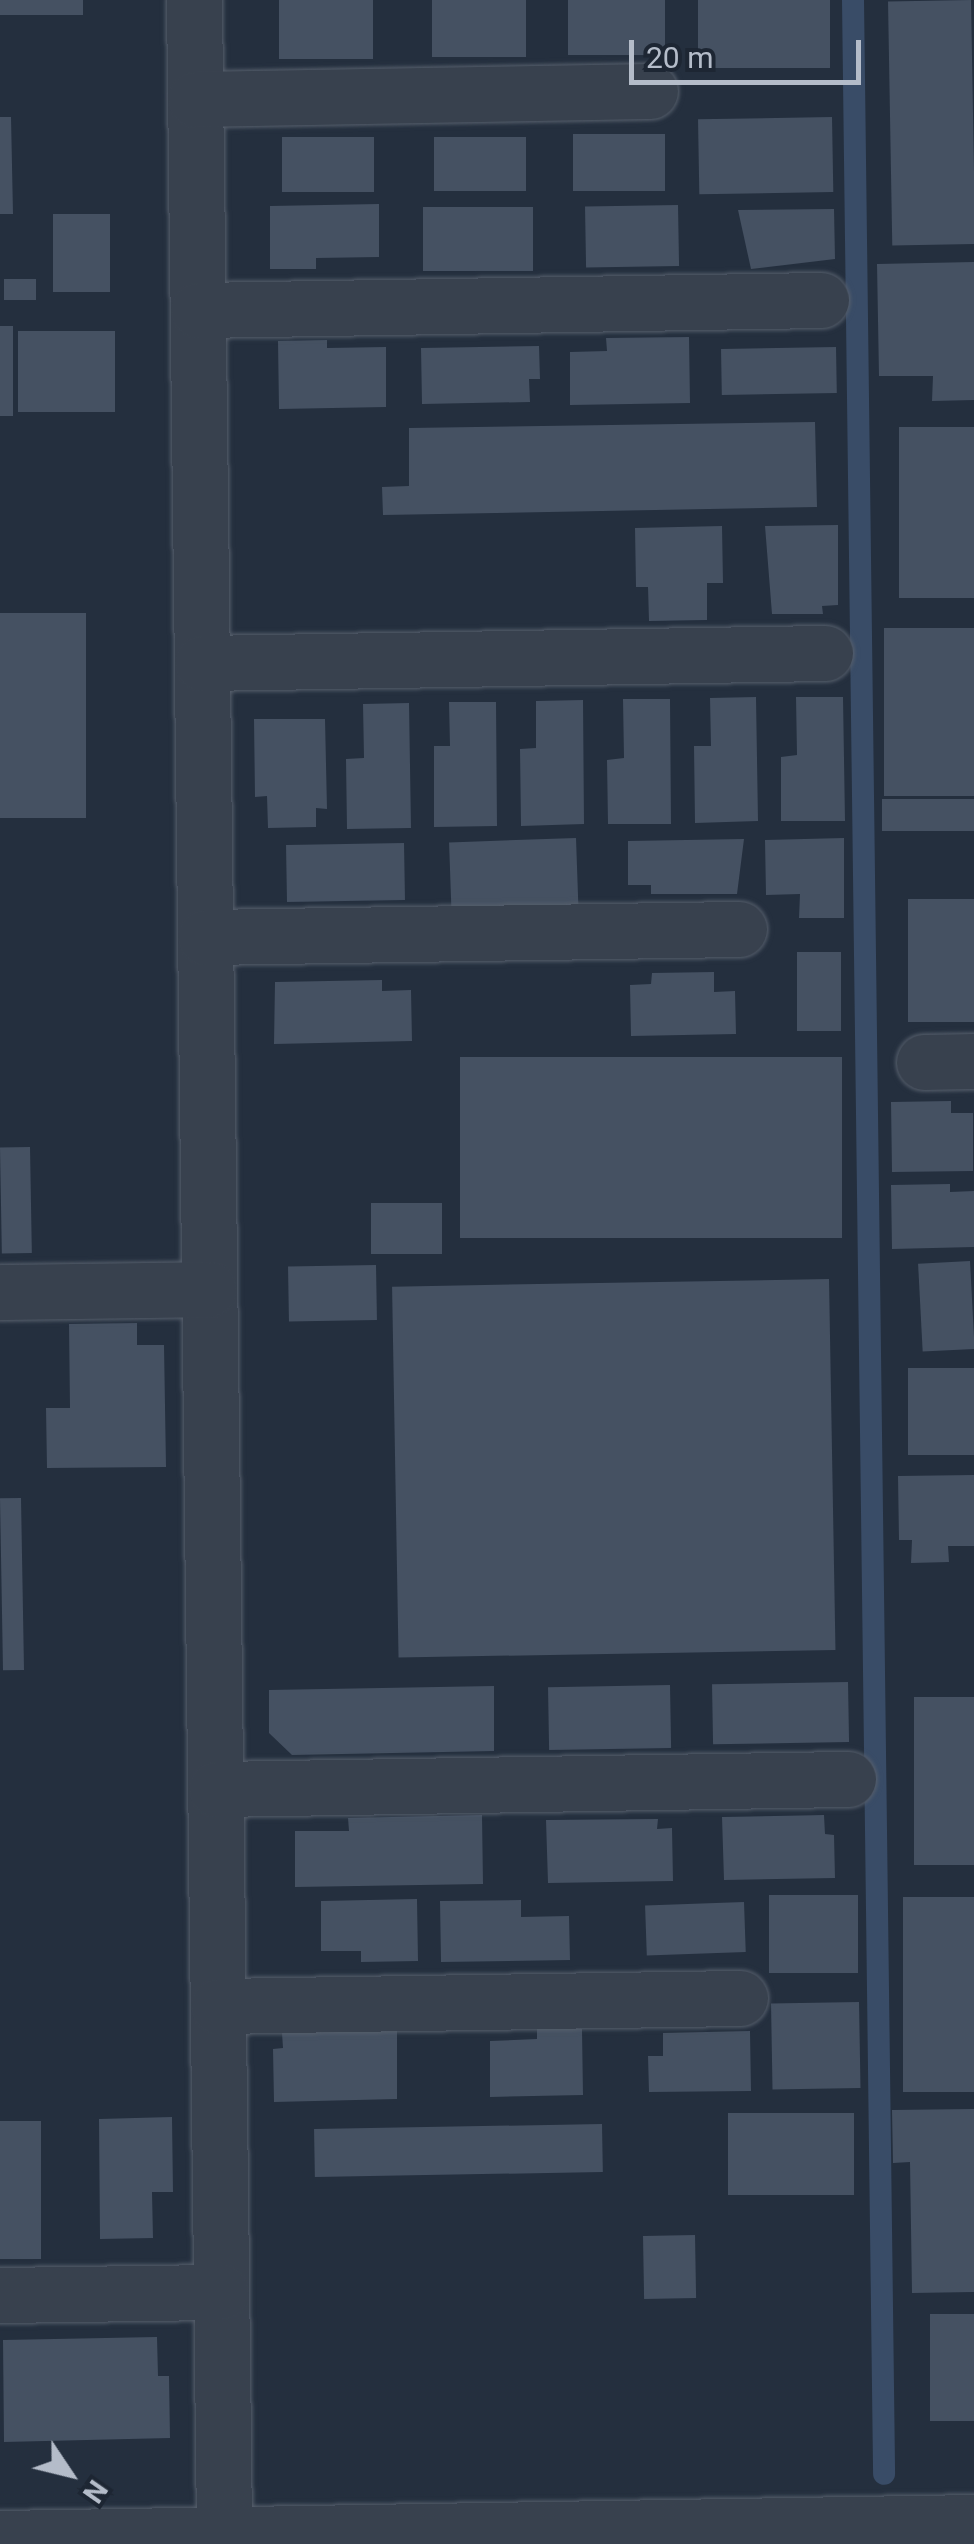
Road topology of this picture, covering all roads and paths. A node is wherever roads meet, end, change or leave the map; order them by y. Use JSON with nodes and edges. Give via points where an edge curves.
{"nodes":[{"id":1,"x":194,"y":0,"type":"edge"},
{"id":2,"x":650,"y":91,"type":"dead end"},
{"id":3,"x":195,"y":99,"type":"junction"},
{"id":4,"x":820,"y":300,"type":"dead end"},
{"id":5,"x":198,"y":310,"type":"junction"},
{"id":6,"x":825,"y":653,"type":"dead end"},
{"id":7,"x":202,"y":663,"type":"junction"},
{"id":8,"x":739,"y":929,"type":"dead end"},
{"id":9,"x":205,"y":938,"type":"junction"},
{"id":10,"x":210,"y":1289,"type":"junction"},
{"id":11,"x":0,"y":1292,"type":"edge"},
{"id":12,"x":848,"y":1779,"type":"dead end"},
{"id":13,"x":216,"y":1789,"type":"junction"},
{"id":14,"x":740,"y":1998,"type":"dead end"},
{"id":15,"x":218,"y":2006,"type":"junction"},
{"id":16,"x":221,"y":2292,"type":"junction"},
{"id":17,"x":0,"y":2295,"type":"edge"},
{"id":18,"x":974,"y":2522,"type":"edge"},
{"id":19,"x":0,"y":2538,"type":"edge"},
{"id":20,"x":229,"y":2538,"type":"edge"}],
"edges":[{"from":1,"to":3,"type":"street"},
{"from":2,"to":3,"type":"street"},
{"from":3,"to":5,"type":"street"},
{"from":4,"to":5,"type":"street"},
{"from":5,"to":7,"type":"street"},
{"from":6,"to":7,"type":"street"},
{"from":7,"to":9,"type":"street"},
{"from":8,"to":9,"type":"street"},
{"from":9,"to":10,"type":"street"},
{"from":10,"to":11,"type":"street"},
{"from":10,"to":13,"type":"street"},
{"from":12,"to":13,"type":"street"},
{"from":13,"to":15,"type":"street"},
{"from":14,"to":15,"type":"street"},
{"from":15,"to":16,"type":"street"},
{"from":16,"to":17,"type":"street"},
{"from":16,"to":20,"type":"street"},
{"from":18,"to":20,"type":"street"},
{"from":19,"to":20,"type":"street"}]}
